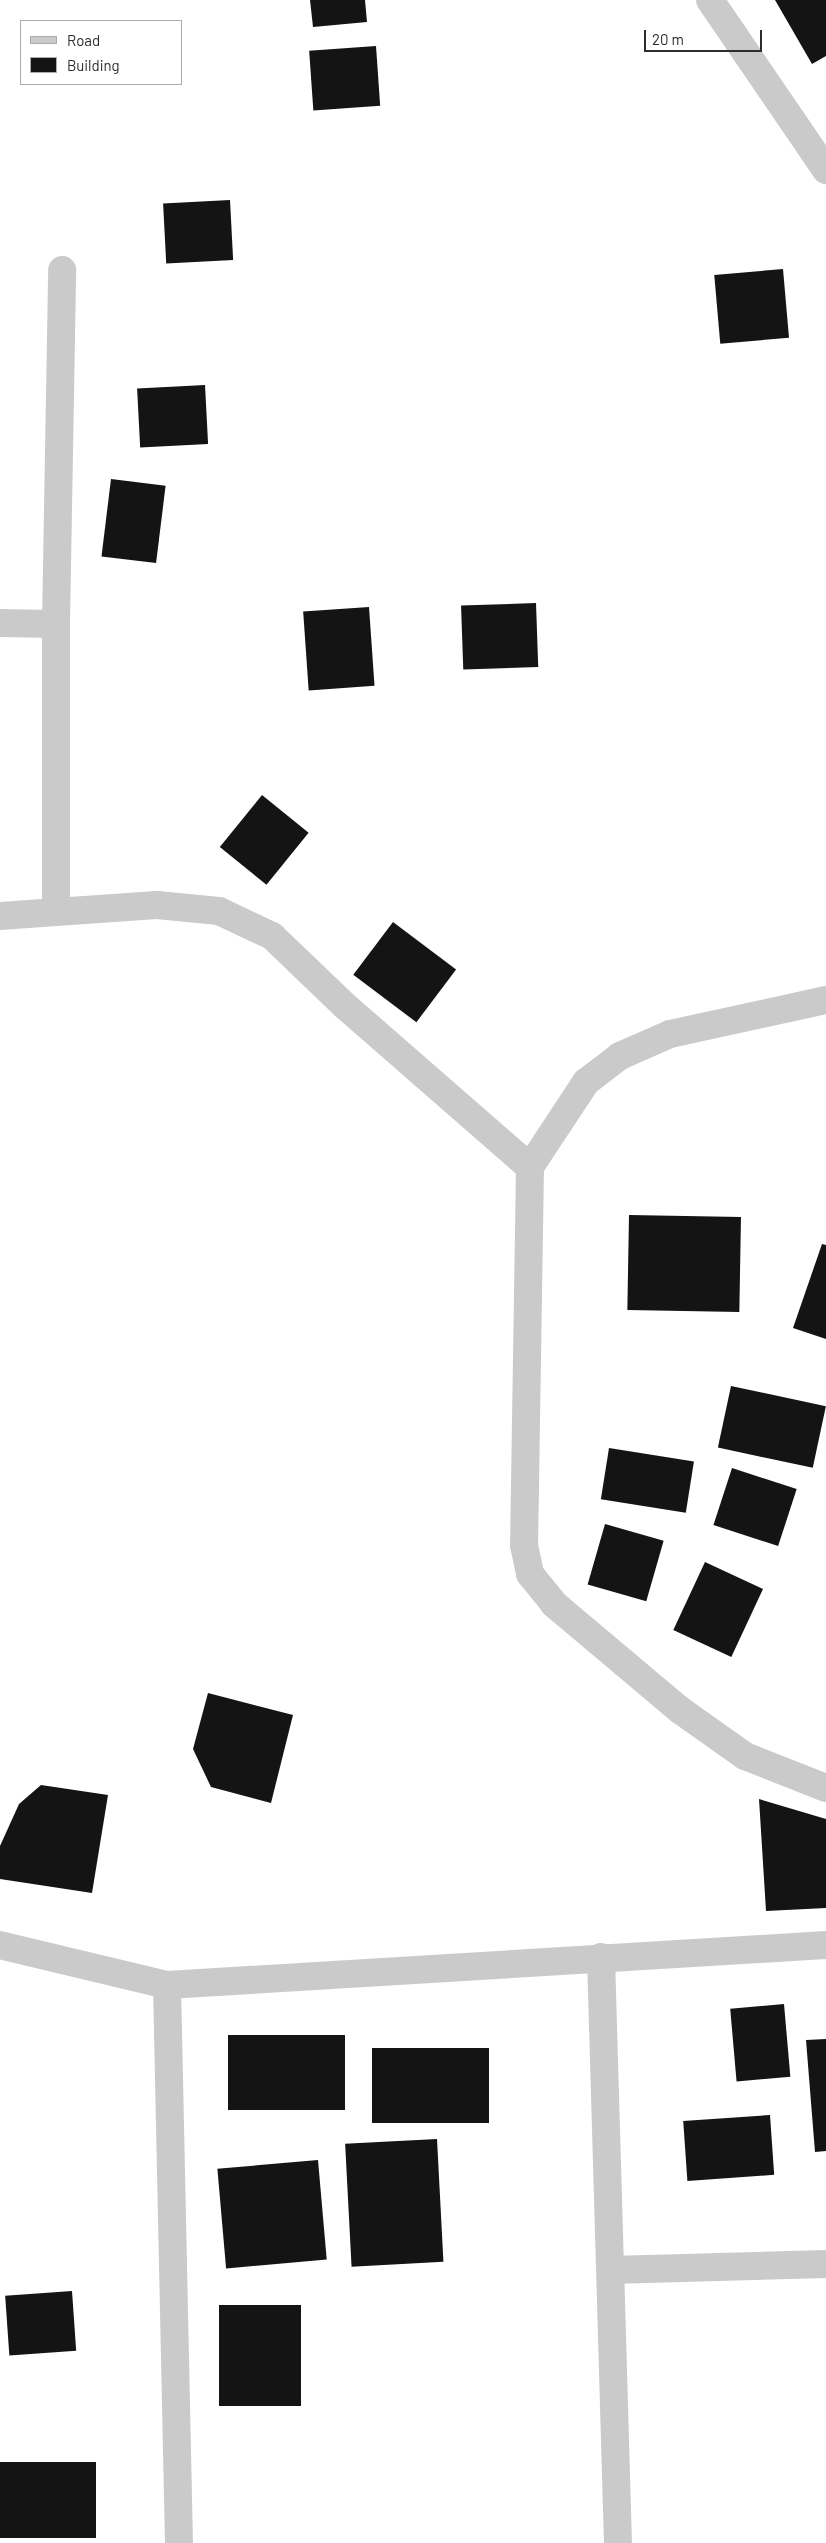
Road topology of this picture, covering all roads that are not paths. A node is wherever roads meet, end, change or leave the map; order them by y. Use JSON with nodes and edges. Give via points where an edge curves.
{"nodes":[{"id":1,"x":710,"y":0,"type":"edge"},
{"id":2,"x":826,"y":170,"type":"edge"},
{"id":3,"x":62,"y":270,"type":"dead end"},
{"id":4,"x":0,"y":623,"type":"edge"},
{"id":5,"x":56,"y":624,"type":"junction"},
{"id":6,"x":56,"y":912,"type":"junction"},
{"id":7,"x":0,"y":916,"type":"edge"},
{"id":8,"x":826,"y":1000,"type":"edge"},
{"id":9,"x":530,"y":1167,"type":"junction"},
{"id":10,"x":826,"y":1788,"type":"edge"},
{"id":11,"x":0,"y":1944,"type":"edge"},
{"id":12,"x":826,"y":1945,"type":"edge"},
{"id":13,"x":601,"y":1957,"type":"junction"},
{"id":14,"x":167,"y":1985,"type":"junction"},
{"id":15,"x":826,"y":2264,"type":"edge"},
{"id":16,"x":611,"y":2270,"type":"junction"},
{"id":17,"x":179,"y":2543,"type":"edge"},
{"id":18,"x":618,"y":2543,"type":"edge"}],
"edges":[{"from":1,"to":2,"type":"street"},
{"from":3,"to":5,"type":"street"},
{"from":4,"to":5,"type":"street"},
{"from":5,"to":6,"type":"street"},
{"from":6,"to":7,"type":"street"},
{"from":6,"to":9,"type":"street","via":[[156,905],[219,911],[272,936],[344,1005]]},
{"from":8,"to":9,"type":"street","via":[[670,1034],[620,1056],[586,1082]]},
{"from":9,"to":10,"type":"street","via":[[524,1545],[530,1574],[554,1604],[680,1710],[745,1756]]},
{"from":11,"to":14,"type":"street"},
{"from":12,"to":13,"type":"street"},
{"from":13,"to":14,"type":"street"},
{"from":13,"to":16,"type":"street"},
{"from":14,"to":17,"type":"street"},
{"from":15,"to":16,"type":"street"},
{"from":16,"to":18,"type":"street"}]}
